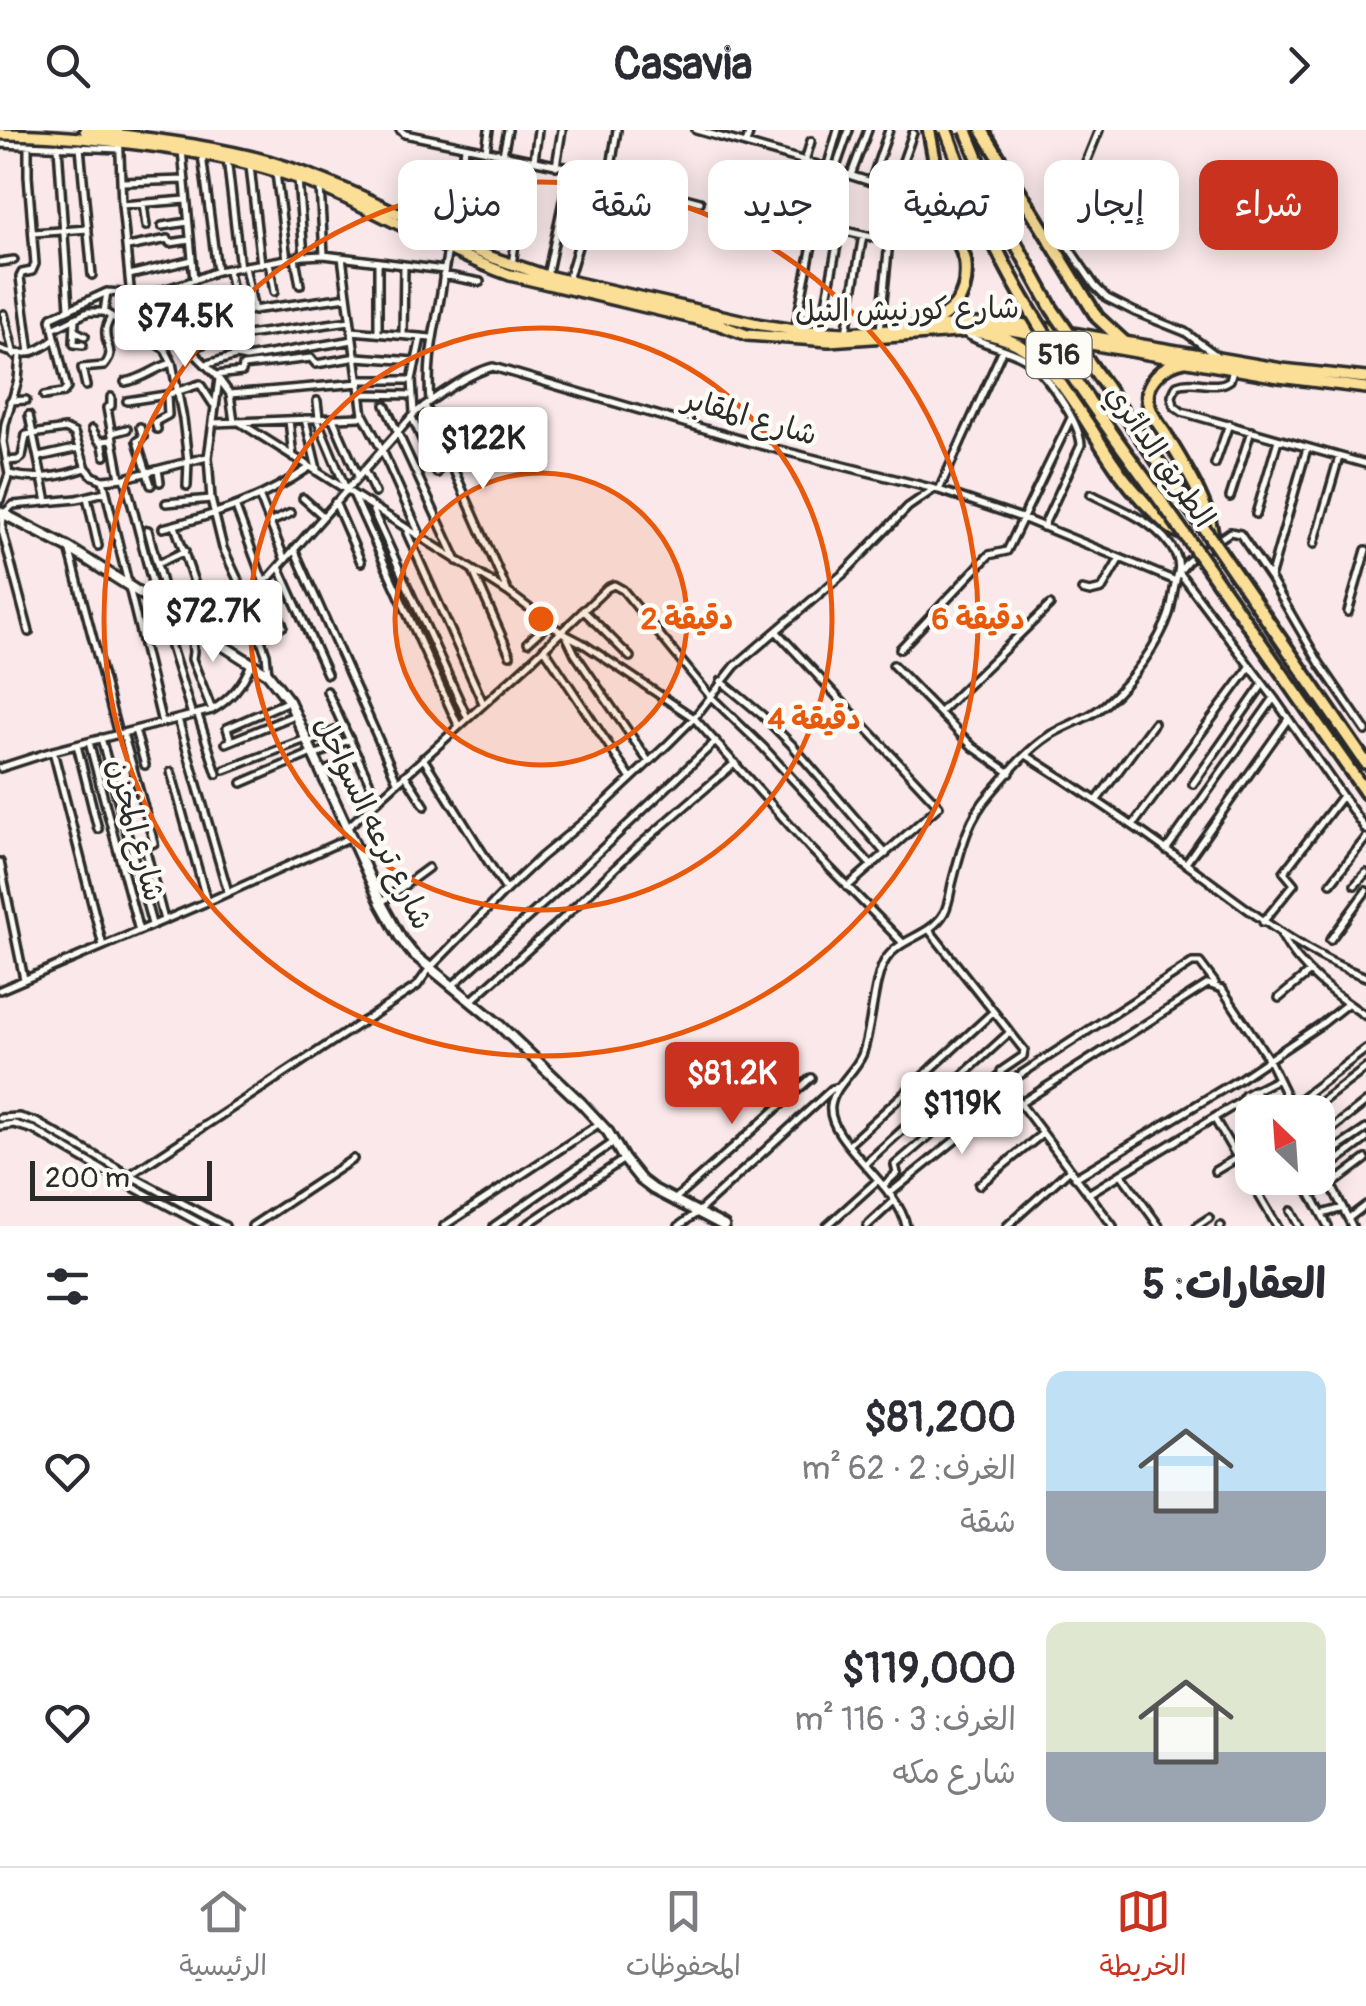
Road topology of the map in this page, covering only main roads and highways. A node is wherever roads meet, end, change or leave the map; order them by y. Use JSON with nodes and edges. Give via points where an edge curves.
{"nodes":[{"id":1,"x":89,"y":130,"type":"edge"},
{"id":2,"x":928,"y":130,"type":"edge"},
{"id":3,"x":946,"y":130,"type":"edge"},
{"id":4,"x":966,"y":130,"type":"edge"},
{"id":5,"x":982,"y":130,"type":"edge"},
{"id":6,"x":0,"y":134,"type":"edge"},
{"id":7,"x":119,"y":139,"type":"edge"},
{"id":8,"x":398,"y":217,"type":"edge"},
{"id":9,"x":398,"y":221,"type":"edge"},
{"id":10,"x":460,"y":250,"type":"edge"},
{"id":11,"x":470,"y":250,"type":"edge"},
{"id":12,"x":917,"y":328,"type":"junction"},
{"id":13,"x":760,"y":331,"type":"junction"},
{"id":14,"x":966,"y":331,"type":"junction"},
{"id":15,"x":1123,"y":341,"type":"junction"},
{"id":16,"x":1186,"y":360,"type":"junction"},
{"id":17,"x":1366,"y":378,"type":"edge"},
{"id":18,"x":1366,"y":388,"type":"edge"},
{"id":19,"x":2,"y":513,"type":"edge"},
{"id":20,"x":1184,"y":534,"type":"junction"},
{"id":21,"x":1216,"y":546,"type":"junction"},
{"id":22,"x":1366,"y":763,"type":"edge"},
{"id":23,"x":1366,"y":792,"type":"edge"},
{"id":24,"x":720,"y":1225,"type":"edge"}],
"edges":[{"from":1,"to":7,"type":"main road","name":"شارع كورنيش النيل"},
{"from":2,"to":12,"type":"highway","via":[[965,280],[947,316]]},
{"from":3,"to":20,"type":"highway","name":"الطريق الدائري","number":"516","bridge":true,"via":[[974,202],[1038,324]]},
{"from":4,"to":21,"type":"highway","name":"الطريق الدائري","number":"516","bridge":true,"via":[[1004,222],[1052,309]]},
{"from":5,"to":15,"type":"highway","via":[[1097,317]]},
{"from":6,"to":7,"type":"main road","name":"شارع كورنيش النيل"},
{"from":7,"to":8,"type":"main road","name":"شارع كورنيش النيل","via":[[272,162]]},
{"from":7,"to":9,"type":"main road","name":"شارع كورنيش النيل","via":[[276,170]]},
{"from":10,"to":13,"type":"main road","name":"شارع كورنيش النيل","via":[[525,280],[748,335]]},
{"from":11,"to":13,"type":"main road","name":"شارع كورنيش النيل"},
{"from":12,"to":13,"type":"main road","name":"شارع كورنيش النيل"},
{"from":12,"to":15,"type":"main road","name":"شارع كورنيش النيل","via":[[1008,322]]},
{"from":13,"to":14,"type":"main road","name":"شارع كورنيش النيل","via":[[842,341]]},
{"from":14,"to":16,"type":"main road","name":"شارع كورنيش النيل","via":[[1030,332]]},
{"from":14,"to":20,"type":"highway","via":[[1016,343],[1048,368],[1137,494]]},
{"from":15,"to":17,"type":"main road","name":"شارع كورنيش النيل"},
{"from":16,"to":18,"type":"main road","name":"شارع كورنيش النيل"},
{"from":16,"to":21,"type":"highway","via":[[1158,374],[1148,389],[1150,408],[1209,515]]},
{"from":19,"to":24,"type":"main road","name":"شارع ترعه السواحل","via":[[268,674],[289,701],[380,902],[412,953],[600,1123],[642,1180]]},
{"from":20,"to":23,"type":"highway","name":"الطريق الدائري","number":"516","bridge":true},
{"from":21,"to":22,"type":"highway","name":"الطريق الدائري","number":"516"}]}
